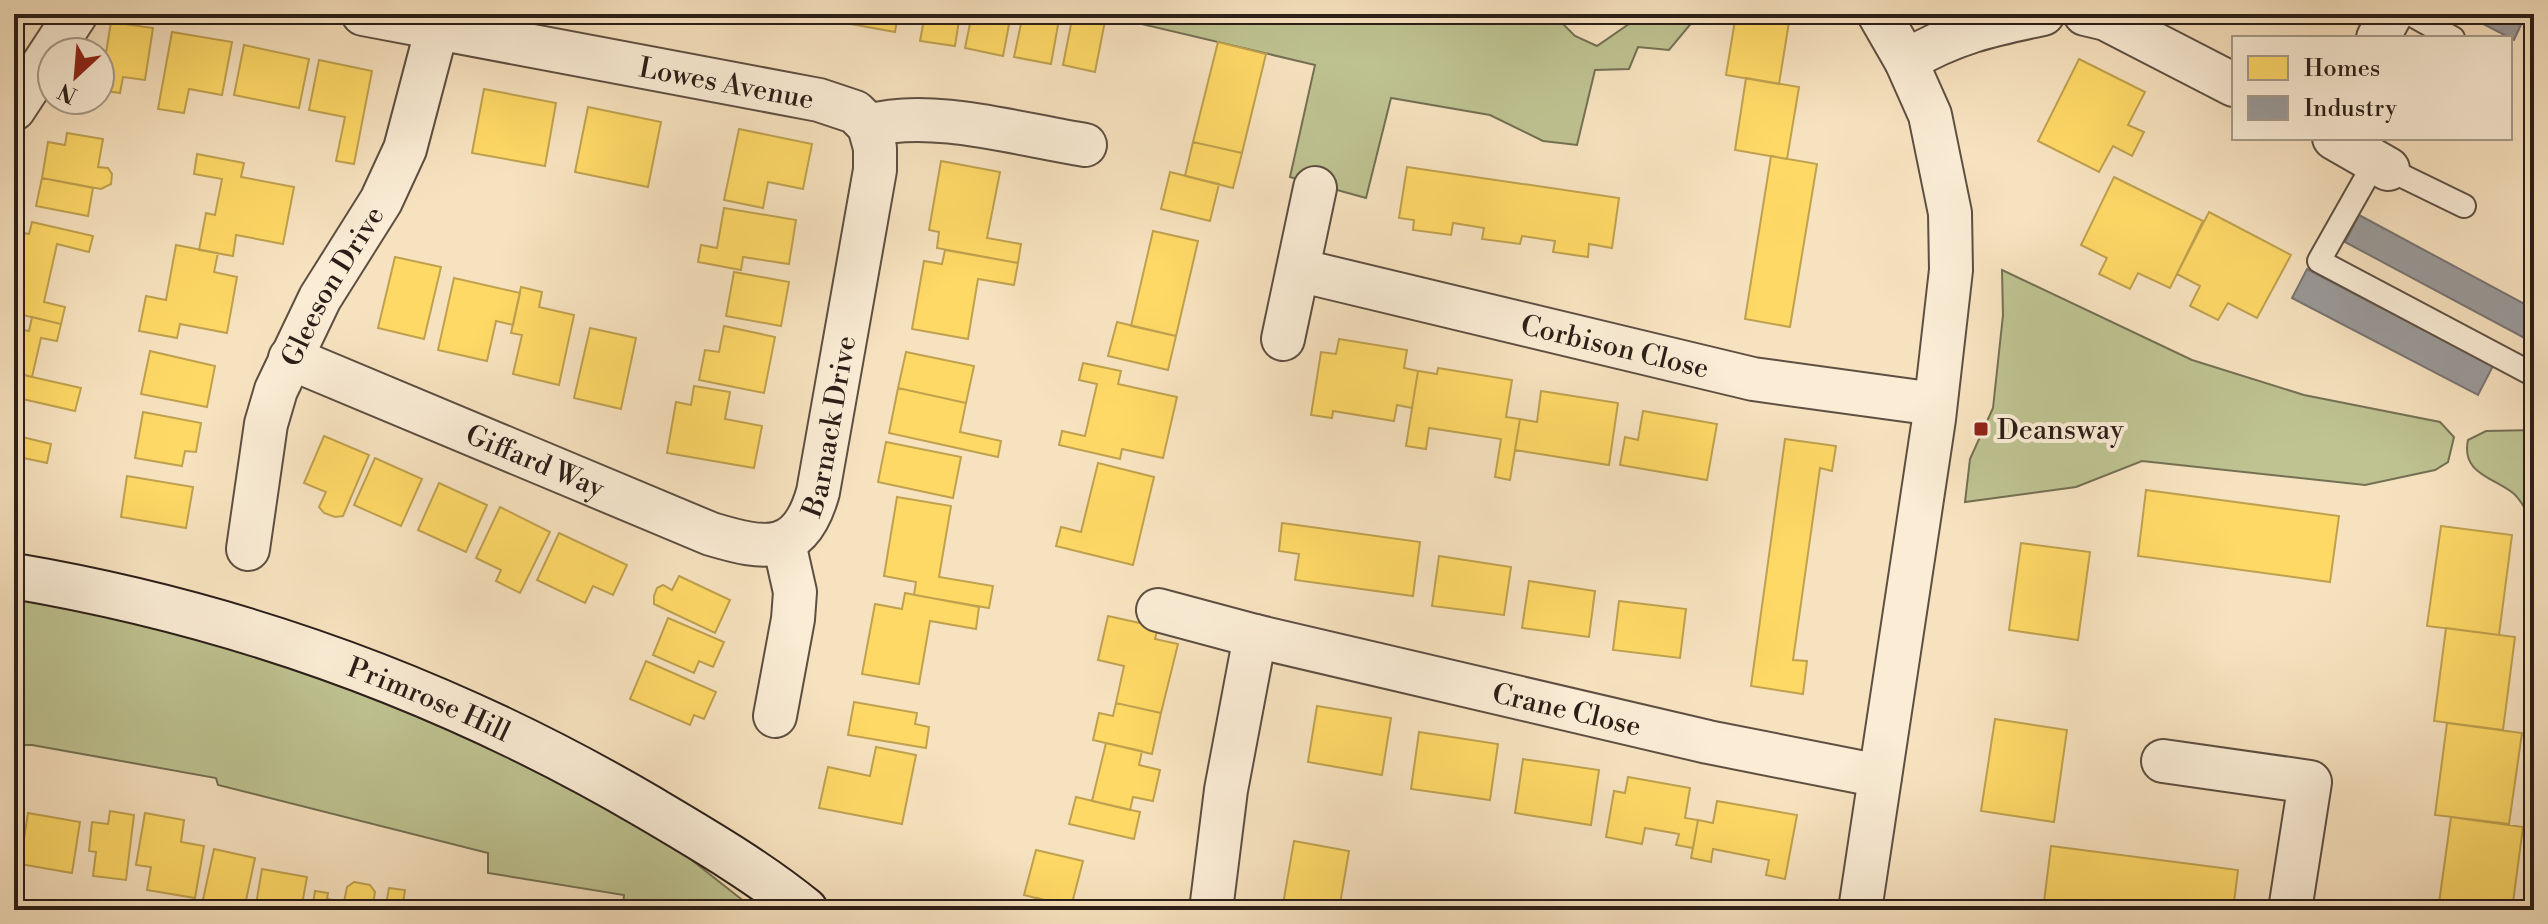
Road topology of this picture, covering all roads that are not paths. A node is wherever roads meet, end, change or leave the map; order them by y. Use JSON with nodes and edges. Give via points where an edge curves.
{"nodes":[{"id":1,"x":76,"y":14,"type":"edge"},
{"id":2,"x":363,"y":14,"type":"edge"},
{"id":3,"x":1879,"y":14,"type":"edge"},
{"id":4,"x":2043,"y":14,"type":"edge"},
{"id":5,"x":2391,"y":14,"type":"edge"},
{"id":6,"x":2410,"y":14,"type":"edge"},
{"id":7,"x":2100,"y":16,"type":"edge"},
{"id":8,"x":437,"y":28,"type":"junction"},
{"id":9,"x":2379,"y":36,"type":"edge"},
{"id":10,"x":2449,"y":36,"type":"edge"},
{"id":11,"x":1906,"y":61,"type":"junction"},
{"id":12,"x":2232,"y":84,"type":"edge"},
{"id":13,"x":14,"y":109,"type":"edge"},
{"id":14,"x":869,"y":126,"type":"junction"},
{"id":15,"x":2338,"y":140,"type":"edge"},
{"id":16,"x":1085,"y":145,"type":"dead end"},
{"id":17,"x":2382,"y":165,"type":"junction"},
{"id":18,"x":1315,"y":188,"type":"dead end"},
{"id":19,"x":2464,"y":206,"type":"dead end"},
{"id":20,"x":1298,"y":270,"type":"junction"},
{"id":21,"x":1283,"y":339,"type":"dead end"},
{"id":22,"x":290,"y":358,"type":"junction"},
{"id":23,"x":2534,"y":375,"type":"edge"},
{"id":24,"x":1935,"y":404,"type":"junction"},
{"id":25,"x":784,"y":543,"type":"junction"},
{"id":26,"x":248,"y":549,"type":"dead end"},
{"id":27,"x":14,"y":576,"type":"edge"},
{"id":28,"x":1158,"y":610,"type":"dead end"},
{"id":29,"x":1255,"y":636,"type":"junction"},
{"id":30,"x":775,"y":716,"type":"dead end"},
{"id":31,"x":2163,"y":761,"type":"dead end"},
{"id":32,"x":1880,"y":776,"type":"junction"},
{"id":33,"x":805,"y":910,"type":"edge"},
{"id":34,"x":1211,"y":910,"type":"edge"},
{"id":35,"x":1860,"y":910,"type":"edge"},
{"id":36,"x":2290,"y":910,"type":"edge"}],
"edges":[{"from":1,"to":13,"type":"street"},
{"from":2,"to":8,"type":"street","name":"Lowes Avenue"},
{"from":3,"to":11,"type":"street"},
{"from":4,"to":11,"type":"street","via":[[1965,32]]},
{"from":5,"to":9,"type":"street"},
{"from":6,"to":10,"type":"lane"},
{"from":7,"to":12,"type":"street"},
{"from":8,"to":14,"type":"street","name":"Lowes Avenue","via":[[819,100],[855,112]]},
{"from":8,"to":22,"type":"street","name":"Gleeson Drive","via":[[405,149],[381,201],[320,298]]},
{"from":11,"to":24,"type":"street","via":[[1930,115],[1950,213],[1951,270]]},
{"from":14,"to":16,"type":"street","via":[[936,120]]},
{"from":14,"to":25,"type":"street","name":"Barnack Drive","via":[[875,170],[818,492],[809,517]]},
{"from":15,"to":17,"type":"street"},
{"from":17,"to":19,"type":"lane"},
{"from":17,"to":23,"type":"lane","via":[[2319,261]]},
{"from":18,"to":20,"type":"street"},
{"from":20,"to":21,"type":"street"},
{"from":20,"to":24,"type":"street","name":"Corbison Close","via":[[1753,379]]},
{"from":22,"to":25,"type":"street","name":"Giffard Way","via":[[711,534],[747,545]]},
{"from":22,"to":26,"type":"street","name":"Gleeson Drive","via":[[266,424]]},
{"from":24,"to":32,"type":"street"},
{"from":25,"to":30,"type":"street","name":"Barnack Drive","via":[[795,592]]},
{"from":27,"to":33,"type":"street","name":"Primrose Hill","via":[[250,631],[462,710],[637,800]]},
{"from":28,"to":29,"type":"street","name":"Crane Close"},
{"from":29,"to":32,"type":"street","name":"Crane Close","via":[[1708,742]]},
{"from":29,"to":34,"type":"street","via":[[1226,790]]},
{"from":31,"to":36,"type":"street","via":[[2310,782]]},
{"from":32,"to":35,"type":"street"}]}
